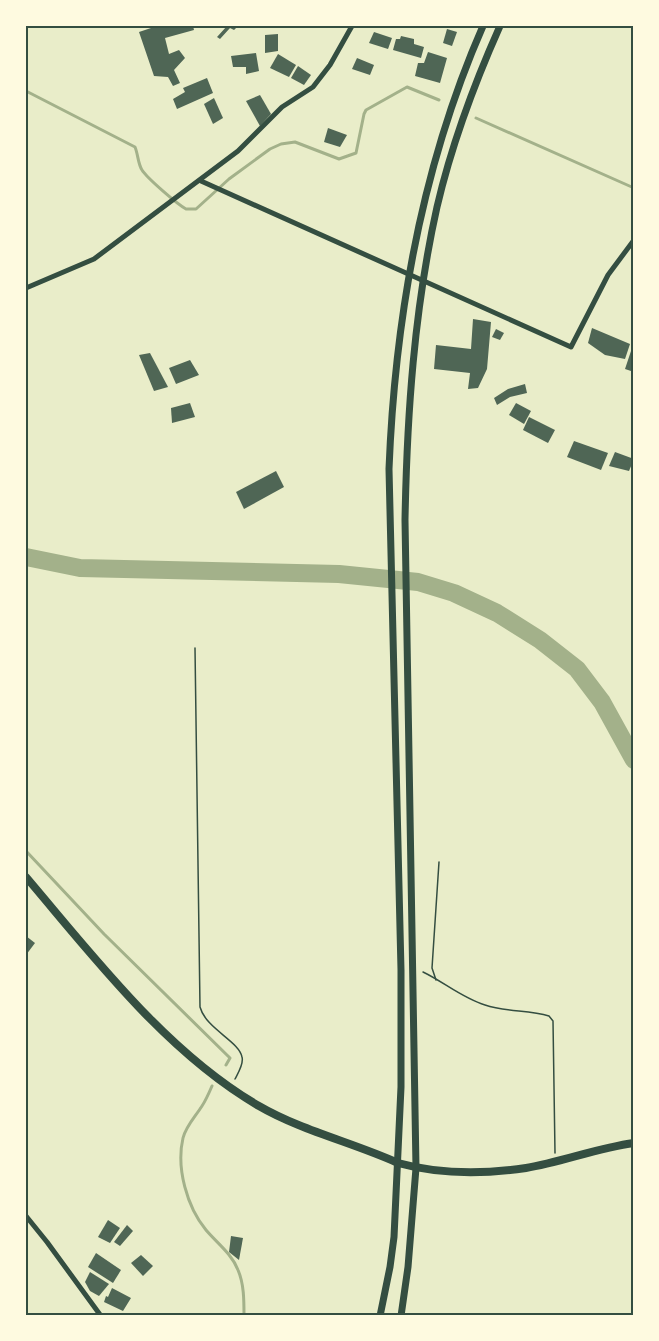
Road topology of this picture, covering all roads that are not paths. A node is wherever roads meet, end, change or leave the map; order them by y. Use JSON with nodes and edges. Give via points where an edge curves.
{"nodes":[{"id":1,"x":352,"y":26,"type":"edge"},
{"id":2,"x":483,"y":26,"type":"edge"},
{"id":3,"x":500,"y":26,"type":"edge"},
{"id":4,"x":201,"y":181,"type":"junction"},
{"id":5,"x":633,"y":240,"type":"edge"},
{"id":6,"x":410,"y":275,"type":"junction"},
{"id":7,"x":424,"y":281,"type":"junction"},
{"id":8,"x":26,"y":288,"type":"edge"},
{"id":9,"x":390,"y":520,"type":"junction"},
{"id":10,"x":405,"y":520,"type":"junction"},
{"id":11,"x":26,"y":877,"type":"edge"},
{"id":12,"x":633,"y":1143,"type":"edge"},
{"id":13,"x":398,"y":1163,"type":"junction"},
{"id":14,"x":417,"y":1168,"type":"junction"},
{"id":15,"x":26,"y":1216,"type":"edge"},
{"id":16,"x":100,"y":1316,"type":"edge"},
{"id":17,"x":380,"y":1316,"type":"edge"},
{"id":18,"x":401,"y":1316,"type":"edge"}],
"edges":[{"from":1,"to":4,"type":"street","via":[[313,87],[282,107]]},
{"from":2,"to":6,"type":"main road","via":[[440,147]]},
{"from":3,"to":7,"type":"main road","via":[[472,95],[438,205]]},
{"from":4,"to":6,"type":"street"},
{"from":4,"to":8,"type":"street","via":[[94,259]]},
{"from":5,"to":7,"type":"street","via":[[608,275],[571,347]]},
{"from":6,"to":7,"type":"street"},
{"from":6,"to":9,"type":"main road","via":[[394,390]]},
{"from":7,"to":10,"type":"main road","via":[[408,419]]},
{"from":9,"to":10,"type":"main road"},
{"from":9,"to":13,"type":"main road","via":[[401,981]]},
{"from":10,"to":14,"type":"main road"},
{"from":11,"to":13,"type":"main road","via":[[128,996],[231,1088],[281,1117]]},
{"from":12,"to":14,"type":"main road","via":[[526,1168]]},
{"from":13,"to":14,"type":"main road"},
{"from":13,"to":17,"type":"main road","via":[[394,1237]]},
{"from":14,"to":18,"type":"main road"},
{"from":15,"to":16,"type":"street"}]}
